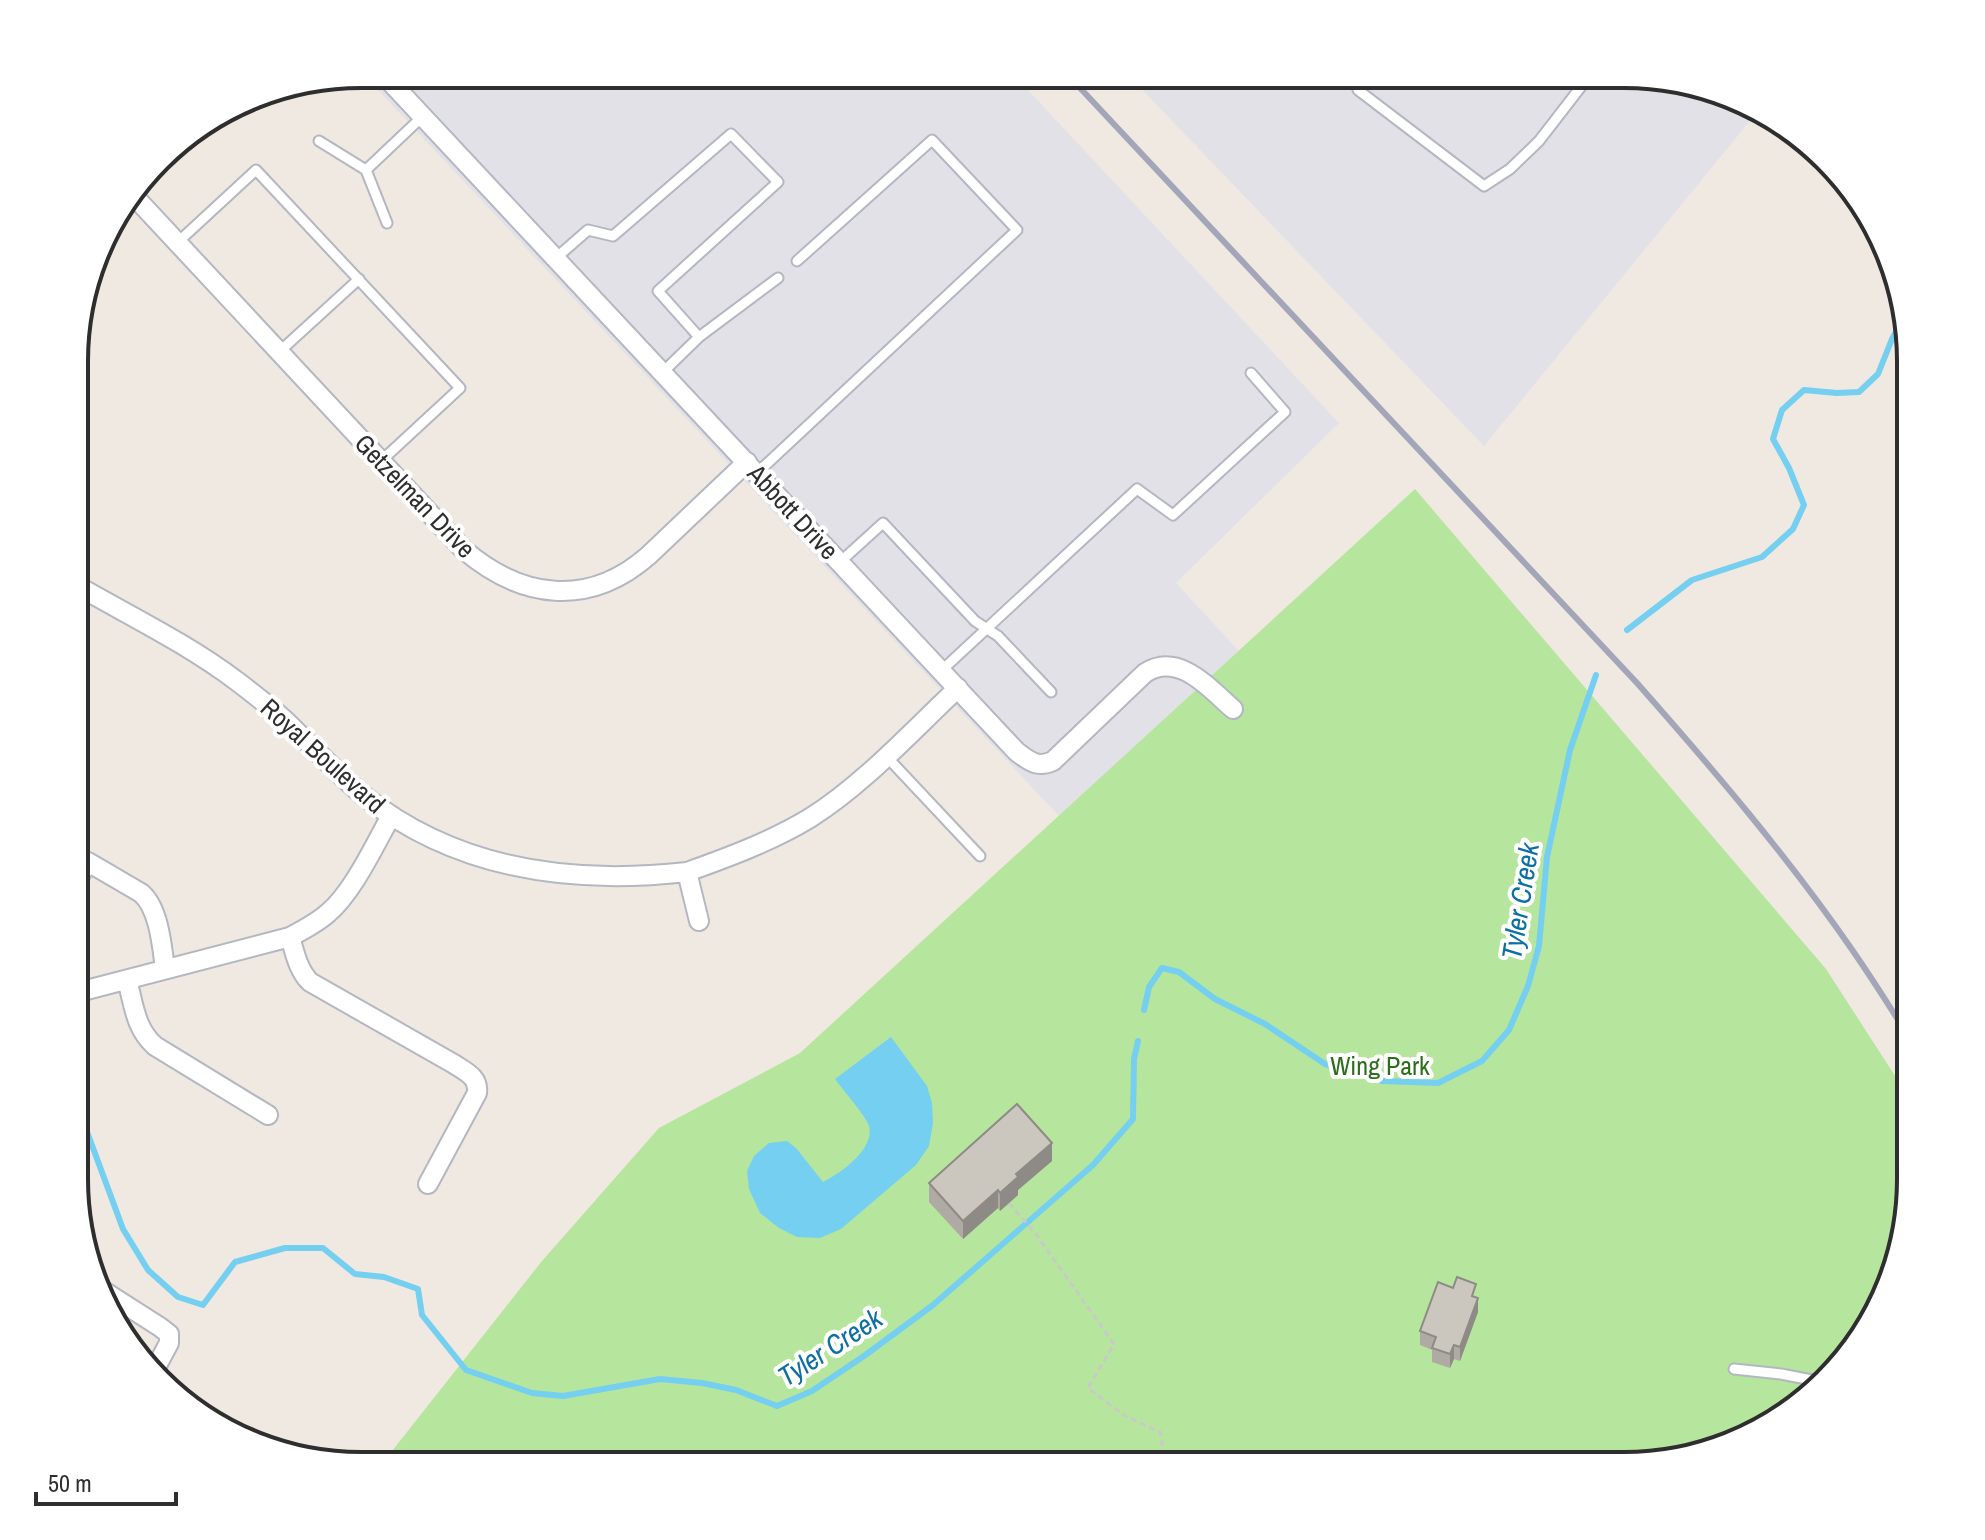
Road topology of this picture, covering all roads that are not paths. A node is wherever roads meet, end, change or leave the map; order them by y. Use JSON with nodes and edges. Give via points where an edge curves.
{"nodes":[{"id":1,"x":397,"y":89,"type":"edge"},
{"id":2,"x":1579,"y":89,"type":"edge"},
{"id":3,"x":1358,"y":90,"type":"dead end"},
{"id":4,"x":423,"y":116,"type":"junction"},
{"id":5,"x":319,"y":141,"type":"dead end"},
{"id":6,"x":366,"y":170,"type":"junction"},
{"id":7,"x":140,"y":202,"type":"edge"},
{"id":8,"x":387,"y":223,"type":"dead end"},
{"id":9,"x":178,"y":242,"type":"junction"},
{"id":10,"x":556,"y":258,"type":"junction"},
{"id":11,"x":797,"y":261,"type":"dead end"},
{"id":12,"x":778,"y":278,"type":"dead end"},
{"id":13,"x":359,"y":279,"type":"junction"},
{"id":14,"x":699,"y":337,"type":"junction"},
{"id":15,"x":279,"y":352,"type":"junction"},
{"id":16,"x":663,"y":372,"type":"junction"},
{"id":17,"x":1251,"y":373,"type":"dead end"},
{"id":18,"x":380,"y":462,"type":"junction"},
{"id":19,"x":752,"y":468,"type":"junction"},
{"id":20,"x":840,"y":562,"type":"junction"},
{"id":21,"x":88,"y":592,"type":"edge"},
{"id":22,"x":987,"y":628,"type":"junction"},
{"id":23,"x":941,"y":671,"type":"junction"},
{"id":24,"x":958,"y":688,"type":"junction"},
{"id":25,"x":1051,"y":692,"type":"dead end"},
{"id":26,"x":1233,"y":709,"type":"dead end"},
{"id":27,"x":886,"y":756,"type":"junction"},
{"id":28,"x":391,"y":816,"type":"junction"},
{"id":29,"x":980,"y":856,"type":"dead end"},
{"id":30,"x":89,"y":862,"type":"edge"},
{"id":31,"x":687,"y":872,"type":"junction"},
{"id":32,"x":699,"y":921,"type":"dead end"},
{"id":33,"x":290,"y":937,"type":"junction"},
{"id":34,"x":165,"y":969,"type":"junction"},
{"id":35,"x":127,"y":980,"type":"junction"},
{"id":36,"x":89,"y":990,"type":"edge"},
{"id":37,"x":268,"y":1115,"type":"dead end"},
{"id":38,"x":428,"y":1184,"type":"dead end"},
{"id":39,"x":115,"y":1299,"type":"edge"},
{"id":40,"x":159,"y":1362,"type":"edge"},
{"id":41,"x":1734,"y":1369,"type":"dead end"},
{"id":42,"x":1809,"y":1379,"type":"edge"}],
"edges":[{"from":1,"to":4,"type":"street","name":"Abbott Drive"},
{"from":2,"to":3,"type":"lane","via":[[1539,141],[1484,186]]},
{"from":4,"to":6,"type":"lane"},
{"from":4,"to":10,"type":"street","name":"Abbott Drive"},
{"from":5,"to":6,"type":"lane"},
{"from":6,"to":8,"type":"lane"},
{"from":7,"to":9,"type":"street","name":"Getzelman Drive"},
{"from":9,"to":13,"type":"lane","via":[[256,170]]},
{"from":9,"to":15,"type":"street","name":"Getzelman Drive"},
{"from":10,"to":14,"type":"lane","via":[[588,230],[613,236],[731,134],[778,182],[658,291]]},
{"from":10,"to":16,"type":"street","name":"Abbott Drive"},
{"from":11,"to":19,"type":"lane","via":[[932,140],[1017,230]]},
{"from":12,"to":14,"type":"lane"},
{"from":13,"to":15,"type":"lane"},
{"from":13,"to":18,"type":"lane","via":[[460,388]]},
{"from":14,"to":16,"type":"lane"},
{"from":15,"to":18,"type":"street","name":"Getzelman Drive"},
{"from":16,"to":19,"type":"street","name":"Abbott Drive"},
{"from":17,"to":22,"type":"lane","via":[[1285,412],[1173,515],[1137,489]]},
{"from":18,"to":19,"type":"street","name":"Getzelman Drive","via":[[481,564],[524,585],[561,592],[601,585],[632,570]]},
{"from":19,"to":20,"type":"street","name":"Abbott Drive"},
{"from":20,"to":22,"type":"lane","via":[[883,523]]},
{"from":20,"to":23,"type":"street","name":"Abbott Drive"},
{"from":21,"to":28,"type":"street","name":"Royal Boulevard","via":[[233,678]]},
{"from":22,"to":23,"type":"lane"},
{"from":22,"to":25,"type":"lane"},
{"from":23,"to":24,"type":"street","name":"Abbott Drive"},
{"from":24,"to":26,"type":"street","name":"Abbott Drive","via":[[1017,752],[1042,765],[1059,757],[1158,666],[1184,670]]},
{"from":24,"to":27,"type":"street","name":"Royal Boulevard"},
{"from":27,"to":29,"type":"lane"},
{"from":27,"to":31,"type":"street","name":"Royal Boulevard","via":[[812,817]]},
{"from":28,"to":31,"type":"street","name":"Royal Boulevard","via":[[461,851],[548,873],[598,877]]},
{"from":28,"to":33,"type":"street","via":[[337,905]]},
{"from":30,"to":34,"type":"street","via":[[148,899]]},
{"from":31,"to":32,"type":"street"},
{"from":33,"to":34,"type":"street"},
{"from":33,"to":38,"type":"street","via":[[310,982],[476,1079],[477,1093]]},
{"from":34,"to":35,"type":"street"},
{"from":35,"to":36,"type":"street"},
{"from":35,"to":37,"type":"street","via":[[145,1037]]},
{"from":39,"to":40,"type":"street","via":[[169,1334]]},
{"from":41,"to":42,"type":"lane"}]}
